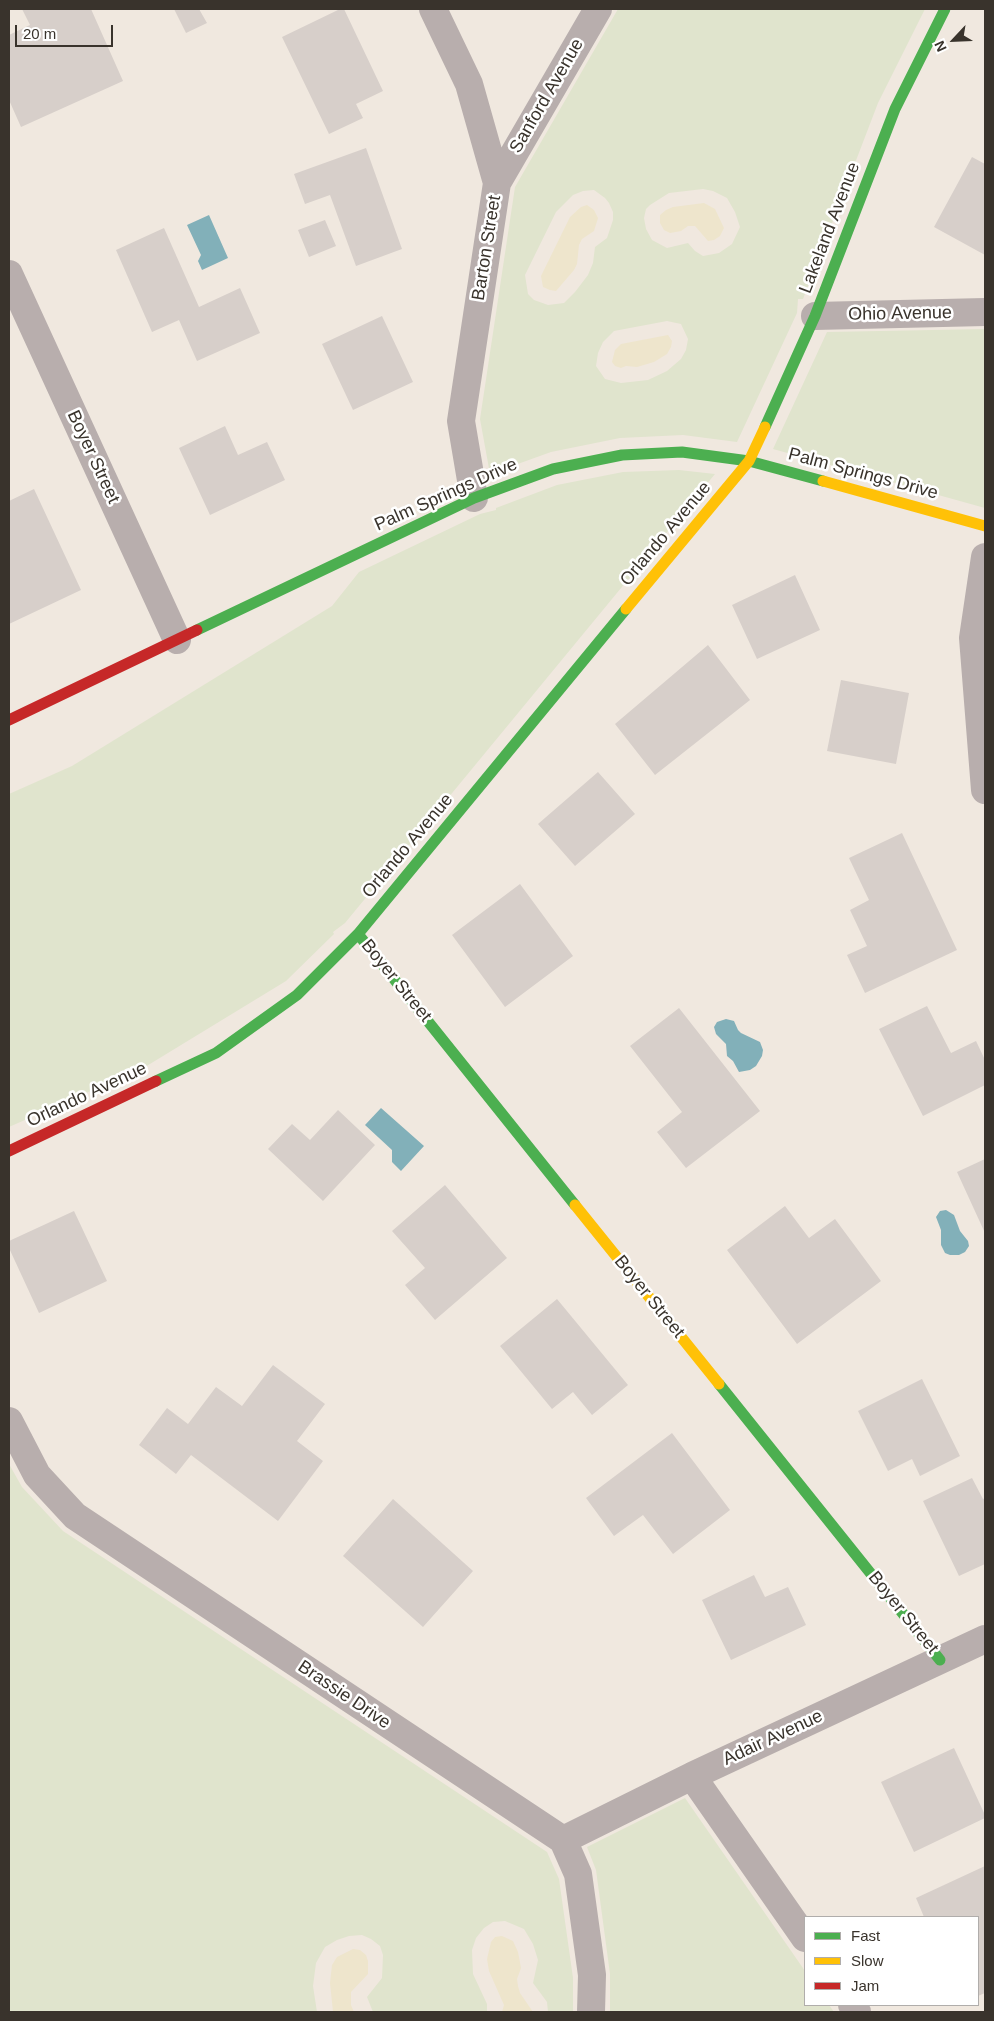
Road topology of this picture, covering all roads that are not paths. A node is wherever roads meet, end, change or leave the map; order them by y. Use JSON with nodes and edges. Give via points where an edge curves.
{"nodes":[{"id":1,"x":433,"y":9,"type":"edge"},
{"id":2,"x":598,"y":9,"type":"edge"},
{"id":3,"x":945,"y":9,"type":"edge"},
{"id":4,"x":497,"y":183,"type":"junction"},
{"id":5,"x":9,"y":274,"type":"edge"},
{"id":6,"x":985,"y":312,"type":"edge"},
{"id":7,"x":815,"y":316,"type":"junction"},
{"id":8,"x":749,"y":461,"type":"junction"},
{"id":9,"x":474,"y":498,"type":"junction"},
{"id":10,"x":985,"y":526,"type":"edge"},
{"id":11,"x":985,"y":557,"type":"edge"},
{"id":12,"x":177,"y":640,"type":"junction"},
{"id":13,"x":9,"y":720,"type":"edge"},
{"id":14,"x":985,"y":790,"type":"edge"},
{"id":15,"x":358,"y":934,"type":"junction"},
{"id":16,"x":9,"y":1150,"type":"edge"},
{"id":17,"x":9,"y":1421,"type":"edge"},
{"id":18,"x":985,"y":1639,"type":"edge"},
{"id":19,"x":940,"y":1660,"type":"junction"},
{"id":20,"x":692,"y":1776,"type":"junction"},
{"id":21,"x":562,"y":1840,"type":"junction"},
{"id":22,"x":804,"y":1937,"type":"edge"},
{"id":23,"x":591,"y":2012,"type":"edge"}],
"edges":[{"from":1,"to":4,"type":"street","name":"Barton Street","via":[[469,84]]},
{"from":2,"to":4,"type":"street","name":"Sanford Avenue"},
{"from":3,"to":7,"type":"street","name":"Lakeland Avenue","via":[[895,108]]},
{"from":4,"to":9,"type":"street","name":"Barton Street","via":[[461,421]]},
{"from":5,"to":12,"type":"street","name":"Boyer Street"},
{"from":6,"to":7,"type":"street","name":"Ohio Avenue"},
{"from":7,"to":8,"type":"street","name":"Lakeland Avenue"},
{"from":8,"to":9,"type":"street","name":"Palm Springs Drive","via":[[682,452],[622,455],[554,469]]},
{"from":8,"to":10,"type":"street","name":"Palm Springs Drive"},
{"from":8,"to":15,"type":"street","name":"Orlando Avenue"},
{"from":9,"to":12,"type":"street","name":"Palm Springs Drive"},
{"from":11,"to":14,"type":"street","via":[[973,638]]},
{"from":12,"to":13,"type":"street","name":"Palm Springs Drive"},
{"from":15,"to":16,"type":"street","name":"Orlando Avenue","via":[[297,995],[216,1053]]},
{"from":15,"to":19,"type":"street","name":"Boyer Street"},
{"from":17,"to":21,"type":"street","name":"Brassie Drive","via":[[37,1475],[75,1516]]},
{"from":18,"to":19,"type":"street","name":"Adair Avenue"},
{"from":19,"to":20,"type":"street","name":"Adair Avenue"},
{"from":20,"to":21,"type":"street","name":"Adair Avenue"},
{"from":20,"to":22,"type":"street"},
{"from":21,"to":23,"type":"street","via":[[578,1874],[592,1975]]}]}
